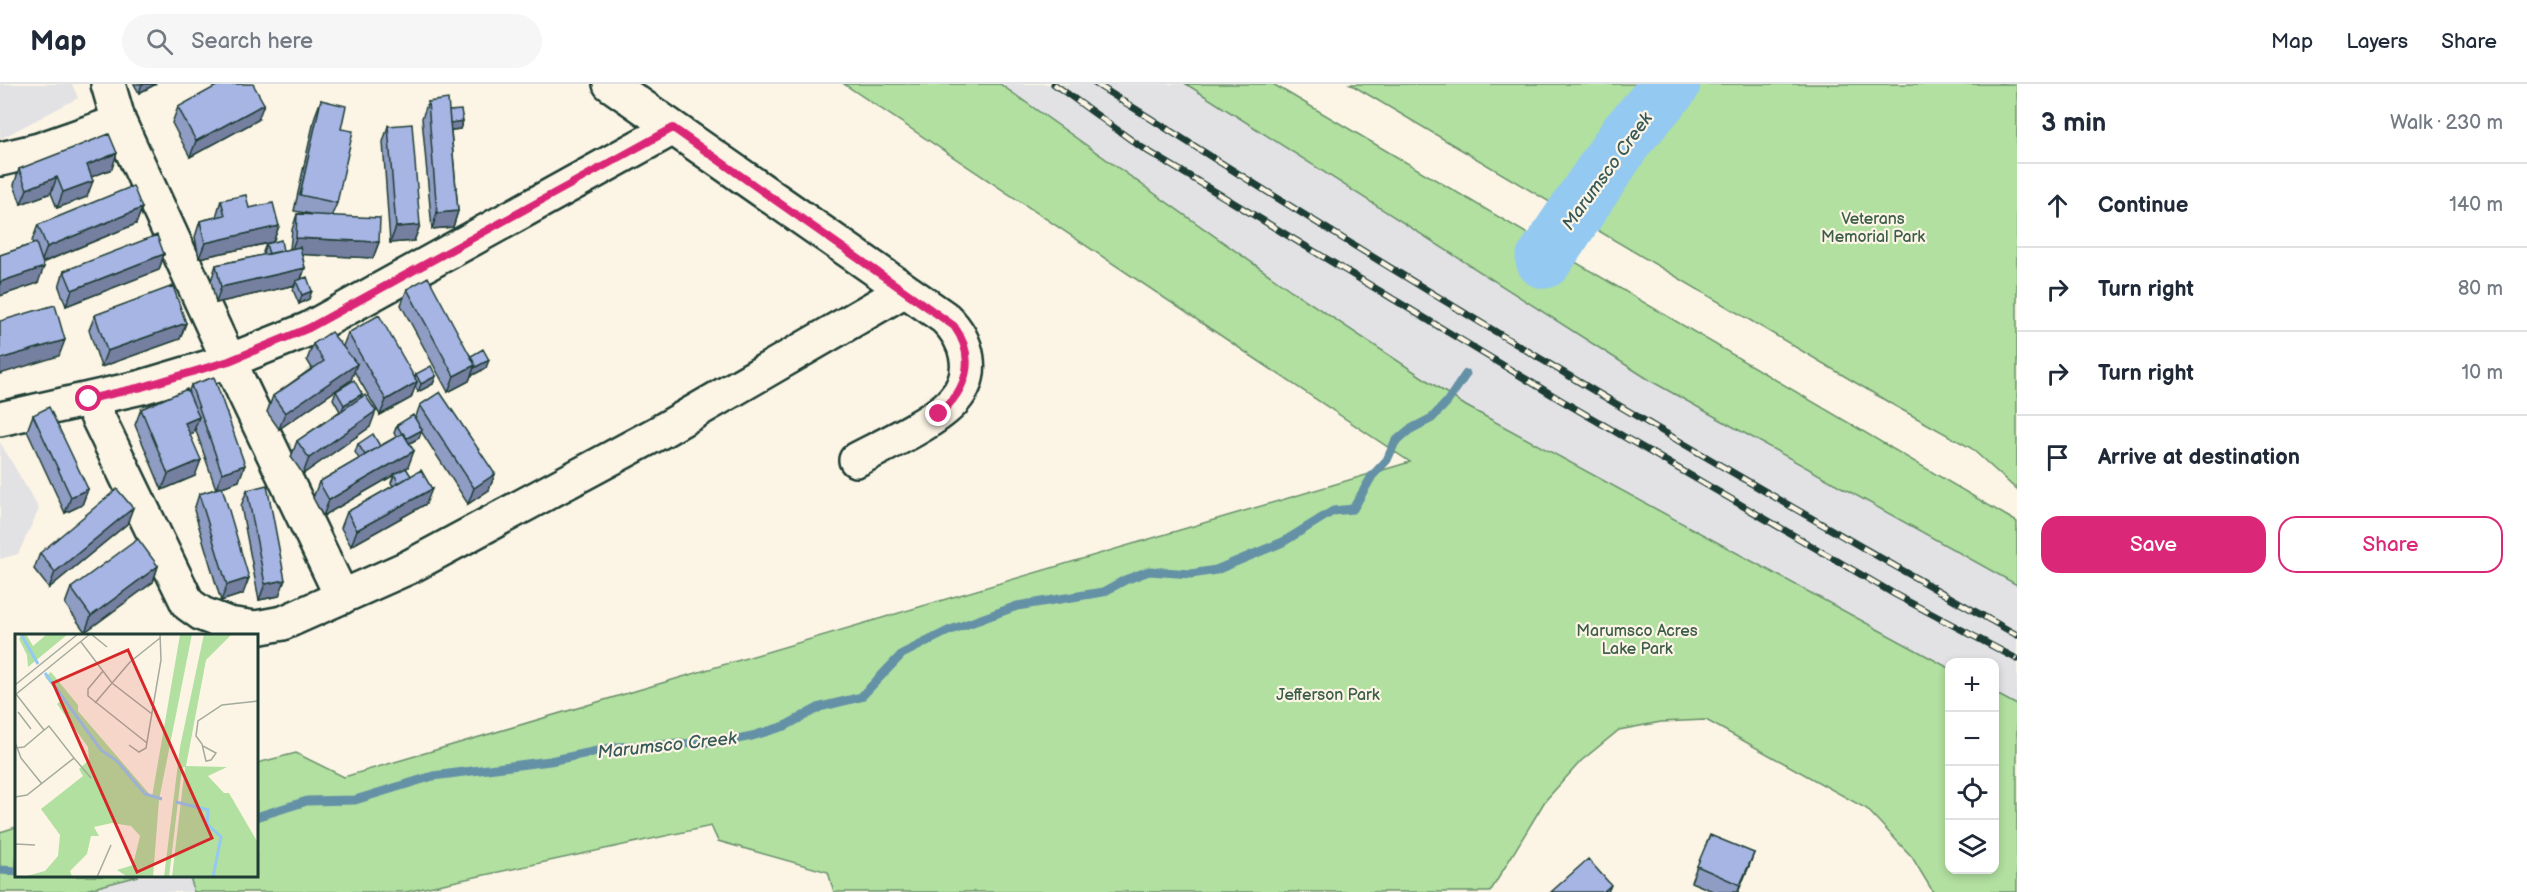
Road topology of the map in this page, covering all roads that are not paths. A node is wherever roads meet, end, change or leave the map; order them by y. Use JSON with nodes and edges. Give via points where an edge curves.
{"nodes":[{"id":1,"x":108,"y":84,"type":"edge"},
{"id":2,"x":610,"y":84,"type":"edge"},
{"id":3,"x":119,"y":123,"type":"junction"},
{"id":4,"x":673,"y":128,"type":"junction"},
{"id":5,"x":1,"y":159,"type":"edge"},
{"id":6,"x":905,"y":290,"type":"junction"},
{"id":7,"x":229,"y":361,"type":"junction"},
{"id":8,"x":89,"y":399,"type":"junction"},
{"id":9,"x":0,"y":419,"type":"edge"},
{"id":10,"x":856,"y":460,"type":"dead end"},
{"id":11,"x":342,"y":597,"type":"junction"}],
"edges":[{"from":1,"to":3,"type":"lane"},
{"from":2,"to":4,"type":"lane"},
{"from":3,"to":5,"type":"lane"},
{"from":3,"to":7,"type":"lane"},
{"from":4,"to":6,"type":"lane"},
{"from":4,"to":7,"type":"lane","via":[[309,328]]},
{"from":6,"to":10,"type":"lane","via":[[945,318],[959,333],[968,361],[965,382],[955,400],[939,414]]},
{"from":6,"to":11,"type":"lane","via":[[658,433],[409,567]]},
{"from":7,"to":8,"type":"lane"},
{"from":7,"to":11,"type":"lane"},
{"from":8,"to":9,"type":"lane"},
{"from":8,"to":11,"type":"lane","via":[[188,604],[228,624],[256,628],[283,623]]}]}
